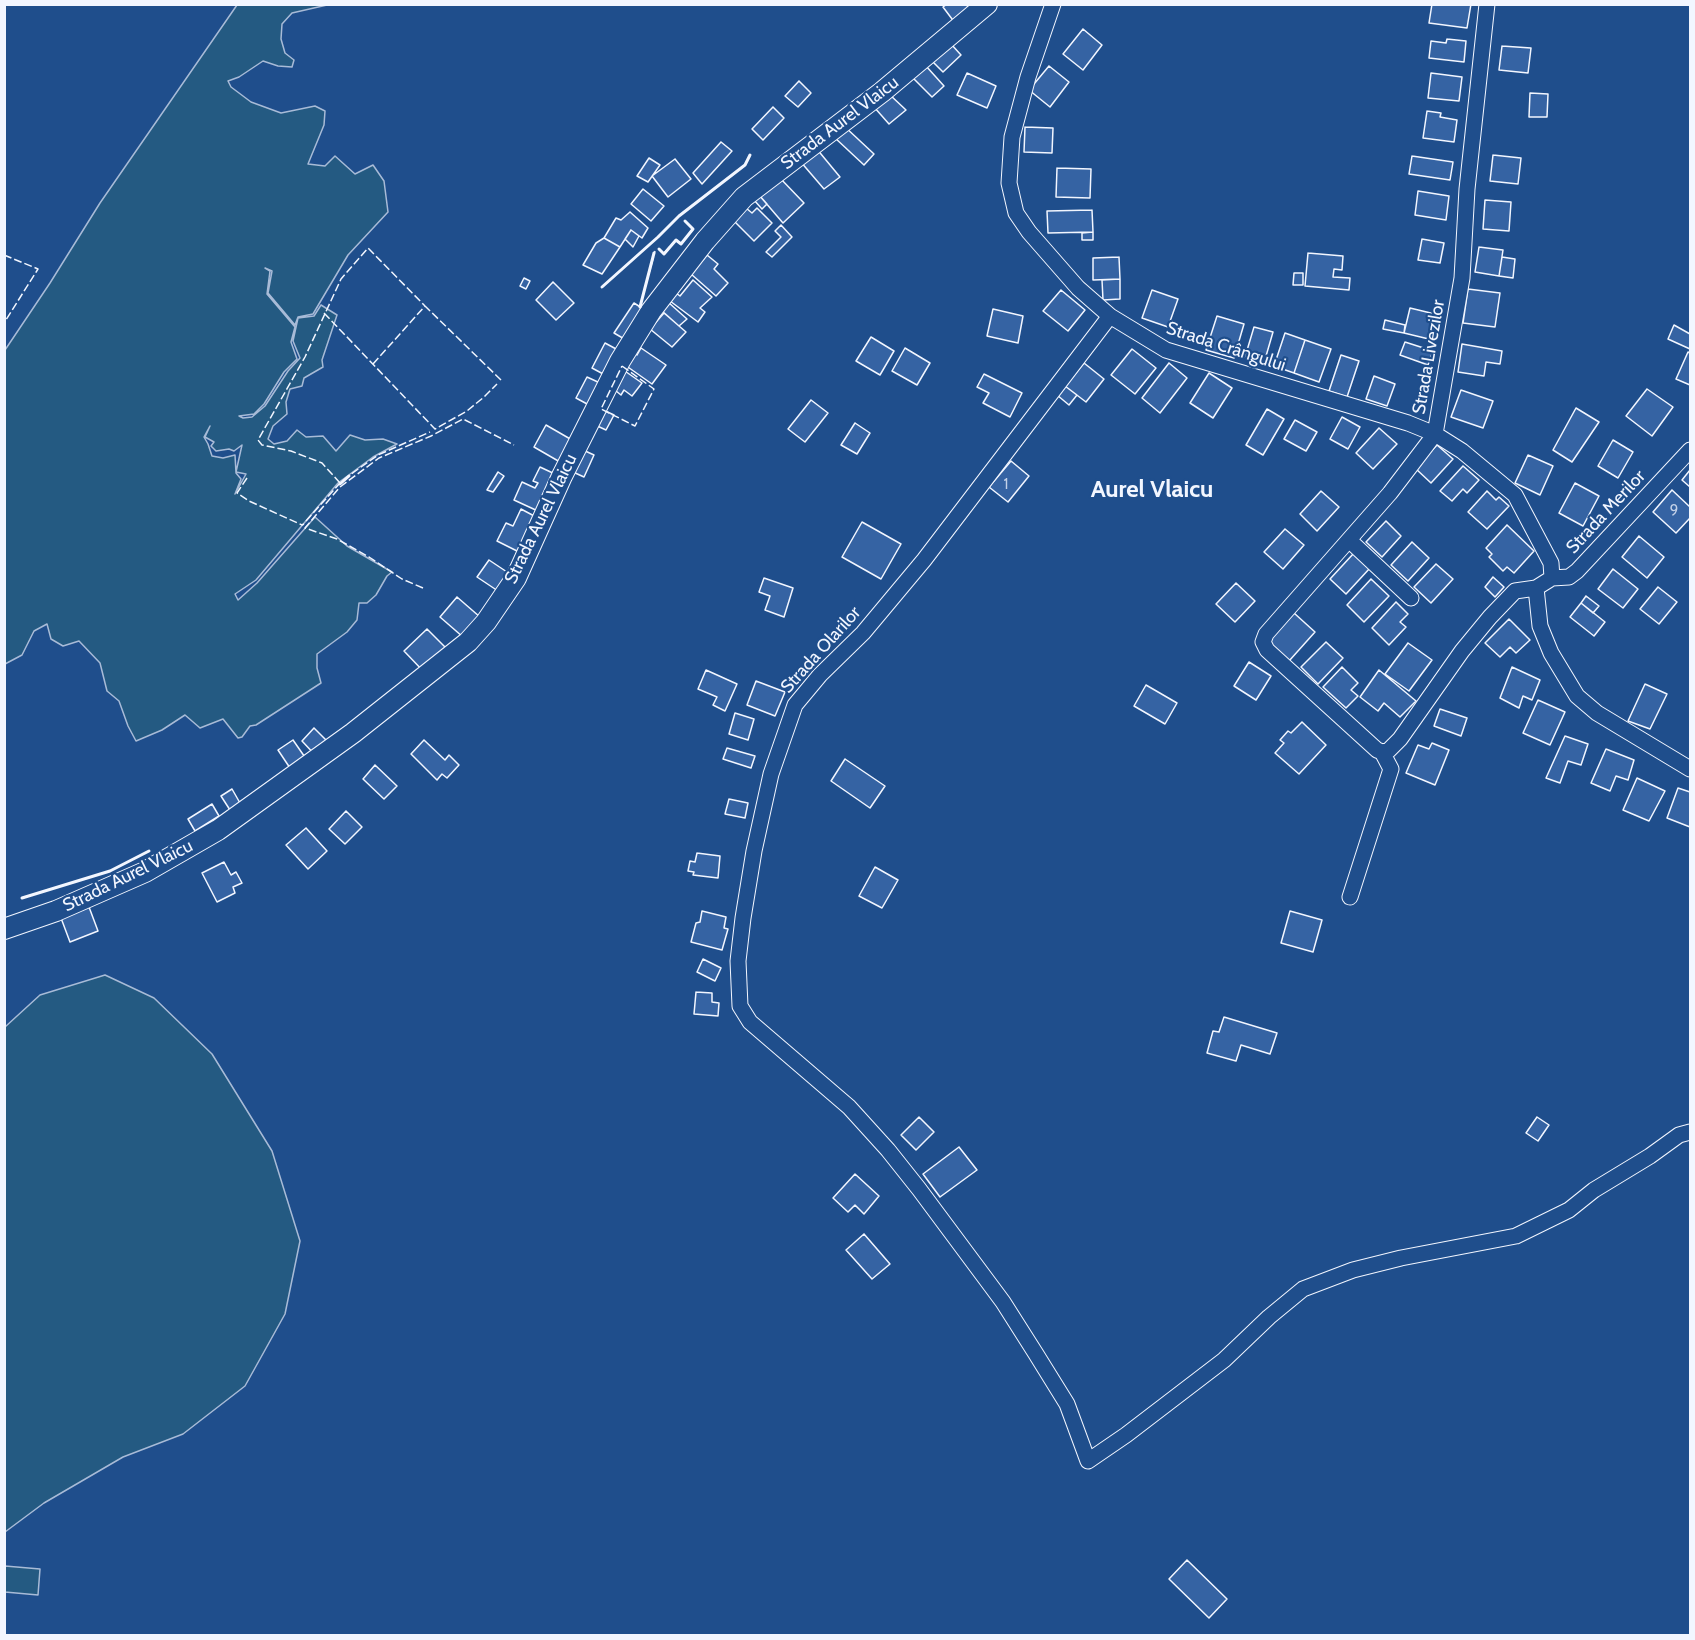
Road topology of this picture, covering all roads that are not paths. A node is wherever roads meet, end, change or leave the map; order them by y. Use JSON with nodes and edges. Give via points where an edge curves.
{"nodes":[{"id":1,"x":987,"y":4,"type":"edge"},
{"id":2,"x":1053,"y":4,"type":"edge"},
{"id":3,"x":1487,"y":4,"type":"edge"},
{"id":4,"x":1110,"y":316,"type":"junction"},
{"id":5,"x":1435,"y":434,"type":"junction"},
{"id":6,"x":1690,"y":450,"type":"edge"},
{"id":7,"x":1349,"y":540,"type":"junction"},
{"id":8,"x":1552,"y":578,"type":"junction"},
{"id":9,"x":1536,"y":588,"type":"junction"},
{"id":10,"x":1412,"y":598,"type":"dead end"},
{"id":11,"x":1380,"y":751,"type":"junction"},
{"id":12,"x":1690,"y":770,"type":"edge"},
{"id":13,"x":1350,"y":897,"type":"dead end"},
{"id":14,"x":4,"y":929,"type":"edge"},
{"id":15,"x":1690,"y":1132,"type":"edge"}],
"edges":[{"from":1,"to":14,"type":"street","name":"Strada Aurel Vlaicu","via":[[882,92],[744,197],[705,242],[651,311],[626,352],[562,476],[516,578],[468,642],[353,733],[218,830],[145,872]]},
{"from":2,"to":4,"type":"street","name":"Strada Crângului","via":[[1012,137],[1009,183],[1016,213],[1029,232],[1078,288]]},
{"from":3,"to":5,"type":"street","name":"Strada Livezilor","via":[[1467,189],[1462,279]]},
{"from":4,"to":5,"type":"street","name":"Strada Crângului","via":[[1166,350]]},
{"from":4,"to":15,"type":"street","name":"Strada Olarilor","via":[[924,561],[795,705],[771,774],[743,918],[738,961],[740,1006],[750,1022],[849,1107],[894,1158],[1003,1302],[1066,1404],[1088,1461],[1224,1360],[1303,1289],[1353,1270],[1401,1258],[1516,1236],[1569,1210],[1593,1190],[1679,1135]]},
{"from":5,"to":7,"type":"street","name":"Strada Livezilor"},
{"from":5,"to":8,"type":"street","name":"Strada Merilor","via":[[1515,495],[1551,563]]},
{"from":6,"to":8,"type":"street","name":"Strada Merilor","via":[[1577,571],[1569,577]]},
{"from":7,"to":10,"type":"street"},
{"from":7,"to":11,"type":"street","name":"Strada Livezilor","via":[[1263,642],[1266,650]]},
{"from":8,"to":9,"type":"street"},
{"from":9,"to":11,"type":"street","via":[[1515,591],[1490,617],[1400,738],[1388,751]]},
{"from":9,"to":12,"type":"street","via":[[1540,626],[1577,696],[1597,713]]},
{"from":11,"to":13,"type":"street","via":[[1391,770]]}]}
